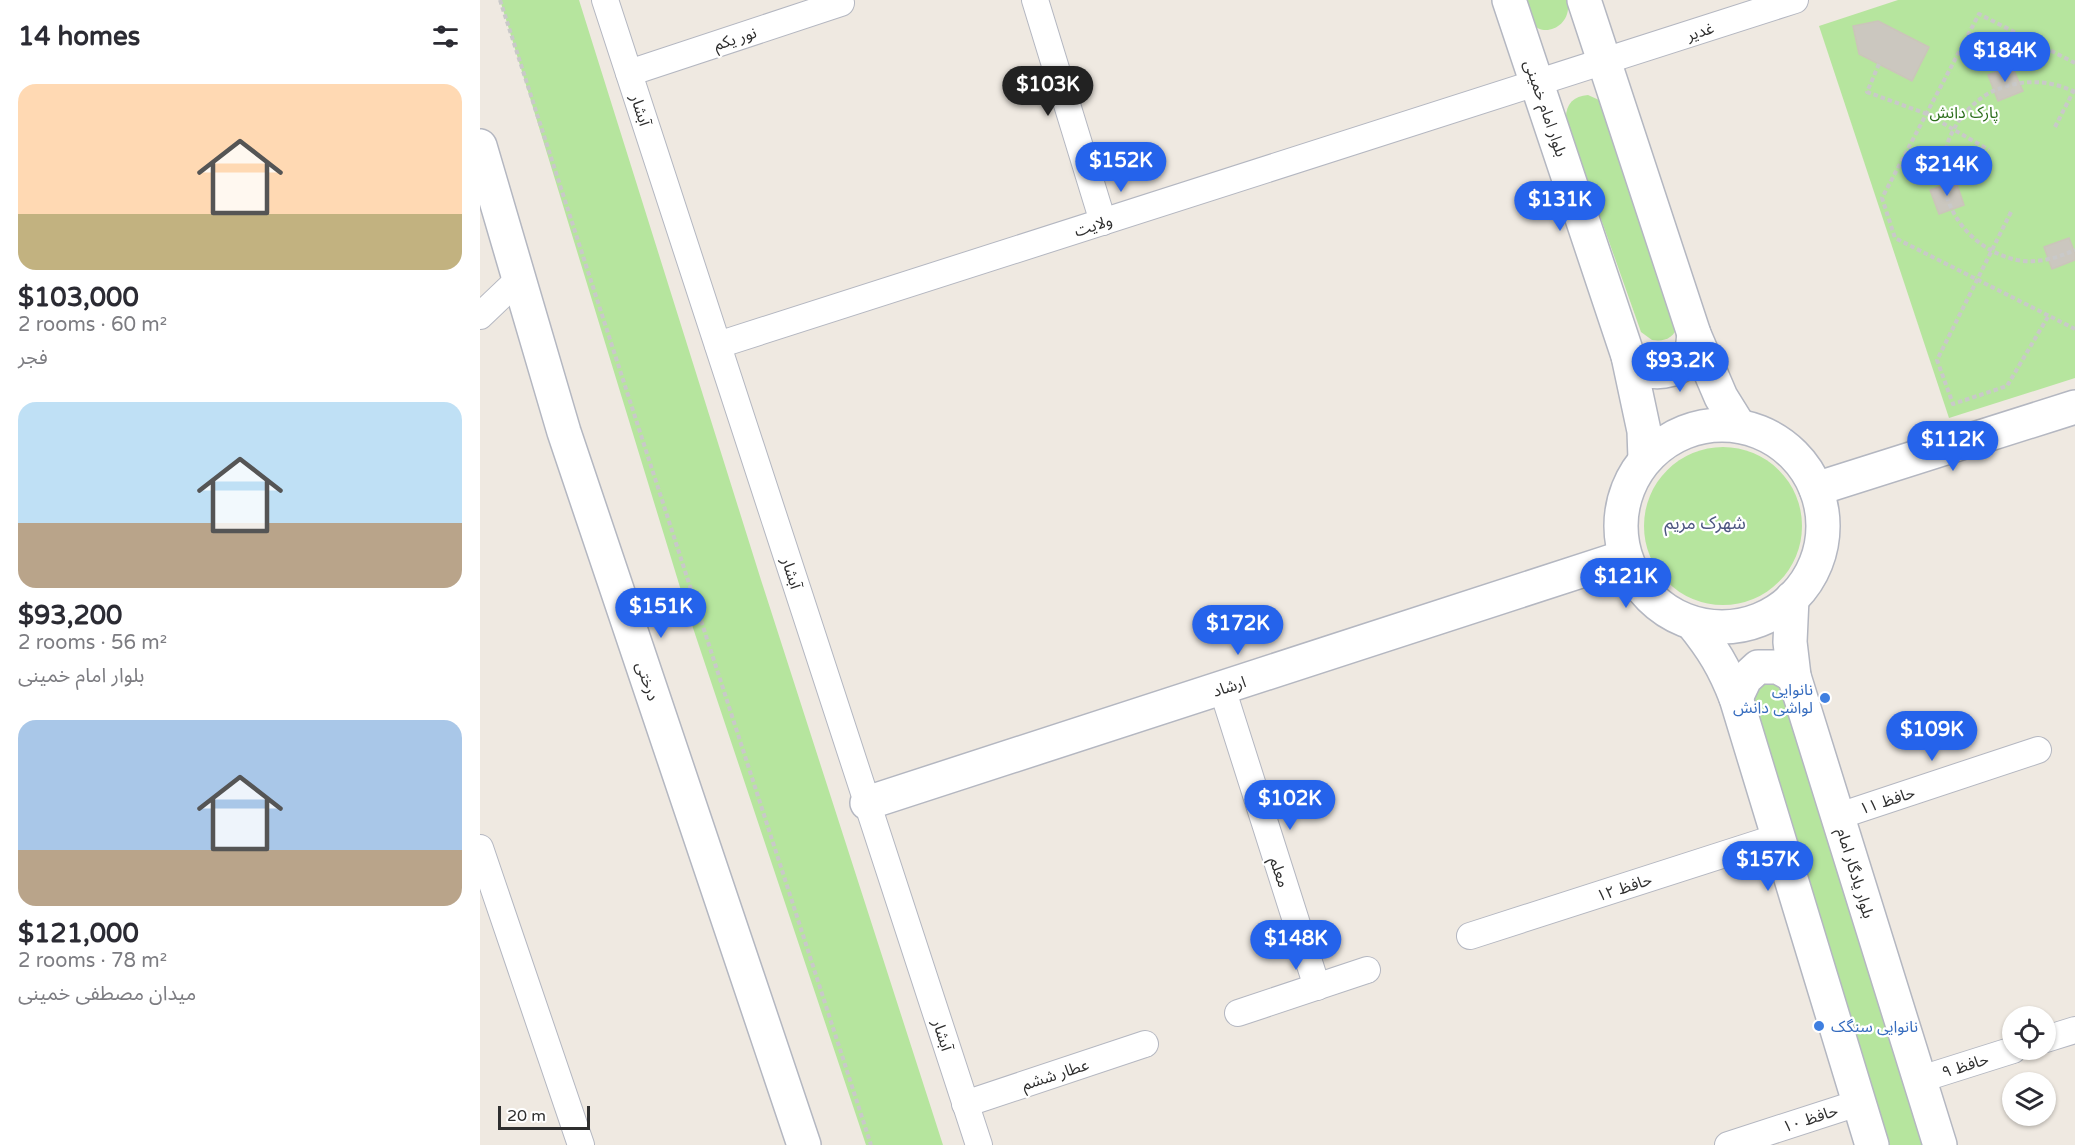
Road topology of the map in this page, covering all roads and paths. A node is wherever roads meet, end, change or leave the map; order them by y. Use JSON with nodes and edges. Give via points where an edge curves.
{"nodes":[{"id":1,"x":500,"y":0,"type":"edge"},
{"id":2,"x":605,"y":0,"type":"edge"},
{"id":3,"x":1035,"y":0,"type":"edge"},
{"id":4,"x":1509,"y":0,"type":"edge"},
{"id":5,"x":1584,"y":0,"type":"edge"},
{"id":6,"x":1795,"y":0,"type":"edge"},
{"id":7,"x":841,"y":3,"type":"dead end"},
{"id":8,"x":1604,"y":62,"type":"junction"},
{"id":9,"x":2075,"y":63,"type":"edge"},
{"id":10,"x":1878,"y":64,"type":"dead end"},
{"id":11,"x":629,"y":73,"type":"junction"},
{"id":12,"x":1538,"y":84,"type":"junction"},
{"id":13,"x":2074,"y":90,"type":"edge"},
{"id":14,"x":1927,"y":114,"type":"junction"},
{"id":15,"x":2055,"y":127,"type":"dead end"},
{"id":16,"x":1953,"y":129,"type":"junction"},
{"id":17,"x":480,"y":146,"type":"edge"},
{"id":18,"x":1989,"y":150,"type":"dead end"},
{"id":19,"x":2012,"y":212,"type":"dead end"},
{"id":20,"x":1103,"y":222,"type":"junction"},
{"id":21,"x":2075,"y":250,"type":"edge"},
{"id":22,"x":1991,"y":251,"type":"junction"},
{"id":23,"x":519,"y":279,"type":"junction"},
{"id":24,"x":1977,"y":279,"type":"junction"},
{"id":25,"x":2049,"y":315,"type":"junction"},
{"id":26,"x":480,"y":316,"type":"edge"},
{"id":27,"x":2075,"y":329,"type":"edge"},
{"id":28,"x":1694,"y":334,"type":"junction"},
{"id":29,"x":718,"y":345,"type":"junction"},
{"id":30,"x":1628,"y":356,"type":"junction"},
{"id":31,"x":2075,"y":407,"type":"edge"},
{"id":32,"x":1739,"y":426,"type":"junction"},
{"id":33,"x":1645,"y":459,"type":"junction"},
{"id":34,"x":1816,"y":489,"type":"junction"},
{"id":35,"x":1624,"y":557,"type":"junction"},
{"id":36,"x":1792,"y":598,"type":"junction"},
{"id":37,"x":1692,"y":623,"type":"junction"},
{"id":38,"x":1794,"y":676,"type":"junction"},
{"id":39,"x":1222,"y":688,"type":"junction"},
{"id":40,"x":1736,"y":698,"type":"junction"},
{"id":41,"x":2038,"y":750,"type":"dead end"},
{"id":42,"x":867,"y":803,"type":"junction"},
{"id":43,"x":1839,"y":816,"type":"junction"},
{"id":44,"x":1778,"y":837,"type":"junction"},
{"id":45,"x":480,"y":848,"type":"edge"},
{"id":46,"x":1470,"y":936,"type":"dead end"},
{"id":47,"x":1367,"y":970,"type":"dead end"},
{"id":48,"x":1317,"y":987,"type":"junction"},
{"id":49,"x":1238,"y":1013,"type":"dead end"},
{"id":50,"x":2075,"y":1030,"type":"edge"},
{"id":51,"x":2056,"y":1036,"type":"edge"},
{"id":52,"x":1145,"y":1044,"type":"dead end"},
{"id":53,"x":2002,"y":1053,"type":"edge"},
{"id":54,"x":1918,"y":1080,"type":"junction"},
{"id":55,"x":1858,"y":1103,"type":"junction"},
{"id":56,"x":965,"y":1104,"type":"junction"},
{"id":57,"x":581,"y":1145,"type":"edge"},
{"id":58,"x":804,"y":1145,"type":"edge"},
{"id":59,"x":871,"y":1145,"type":"edge"},
{"id":60,"x":979,"y":1145,"type":"edge"},
{"id":61,"x":1728,"y":1145,"type":"edge"},
{"id":62,"x":1872,"y":1145,"type":"edge"},
{"id":63,"x":1940,"y":1145,"type":"edge"}],
"edges":[{"from":1,"to":59,"type":"path"},
{"from":2,"to":11,"type":"street","name":"آبشار"},
{"from":3,"to":20,"type":"street"},
{"from":4,"to":12,"type":"street","name":"بلوار امام خمینی"},
{"from":5,"to":8,"type":"street"},
{"from":6,"to":8,"type":"street","name":"غدیر"},
{"from":7,"to":11,"type":"street","name":"نور یکم"},
{"from":8,"to":12,"type":"street","name":"غدیر"},
{"from":8,"to":28,"type":"street"},
{"from":9,"to":14,"type":"path","via":[[1979,14]]},
{"from":10,"to":14,"type":"path","via":[[1867,92]]},
{"from":11,"to":29,"type":"street","name":"آبشار"},
{"from":12,"to":20,"type":"street","name":"ولایت"},
{"from":12,"to":30,"type":"street","name":"بلوار امام خمینی"},
{"from":13,"to":15,"type":"path"},
{"from":13,"to":16,"type":"path","via":[[2047,83],[2019,82],[1994,90],[1970,106]]},
{"from":14,"to":16,"type":"path"},
{"from":14,"to":24,"type":"path","via":[[1882,198],[1895,238]]},
{"from":16,"to":18,"type":"path"},
{"from":16,"to":22,"type":"path","via":[[1943,156],[1943,186],[1951,210],[1968,234]]},
{"from":17,"to":23,"type":"street","name":"درختی"},
{"from":19,"to":22,"type":"path"},
{"from":20,"to":29,"type":"street","name":"ولایت"},
{"from":21,"to":22,"type":"path","via":[[2048,260],[2019,260]]},
{"from":22,"to":24,"type":"path"},
{"from":23,"to":26,"type":"street"},
{"from":23,"to":58,"type":"street","name":"درختی","via":[[564,432]]},
{"from":24,"to":25,"type":"path"},
{"from":24,"to":25,"type":"path","via":[[1936,360],[1953,404],[2007,386]]},
{"from":25,"to":27,"type":"path"},
{"from":28,"to":30,"type":"street","via":[[1686,362],[1671,369],[1643,368]]},
{"from":28,"to":32,"type":"street","via":[[1721,397]]},
{"from":29,"to":42,"type":"street","name":"آبشار"},
{"from":30,"to":33,"type":"street","name":"بلوار امام خمینی","via":[[1644,431]]},
{"from":31,"to":34,"type":"street"},
{"from":32,"to":33,"type":"street","via":[[1687,429]]},
{"from":32,"to":34,"type":"street","via":[[1772,437],[1798,459]]},
{"from":33,"to":35,"type":"street","via":[[1627,489],[1620,522]]},
{"from":34,"to":36,"type":"street","via":[[1823,521],[1819,554],[1805,583]]},
{"from":35,"to":37,"type":"street","via":[[1640,586],[1663,609]]},
{"from":35,"to":39,"type":"street","name":"ارشاد"},
{"from":36,"to":37,"type":"street","via":[[1775,613],[1755,621],[1724,627]]},
{"from":36,"to":38,"type":"street","name":"بلوار یادگار امام","via":[[1790,642]]},
{"from":37,"to":40,"type":"street","via":[[1723,665]]},
{"from":38,"to":40,"type":"street","via":[[1778,667],[1758,667],[1745,679]]},
{"from":38,"to":43,"type":"street","name":"بلوار یادگار امام"},
{"from":39,"to":42,"type":"street","name":"ارشاد"},
{"from":39,"to":48,"type":"street","name":"معلم"},
{"from":40,"to":44,"type":"street"},
{"from":41,"to":43,"type":"street","name":"حافظ ۱۱"},
{"from":42,"to":56,"type":"street","name":"آبشار"},
{"from":43,"to":54,"type":"street","name":"بلوار یادگار امام"},
{"from":44,"to":46,"type":"street","name":"حافظ ۱۲"},
{"from":44,"to":55,"type":"street"},
{"from":45,"to":57,"type":"street"},
{"from":47,"to":48,"type":"street"},
{"from":48,"to":49,"type":"street"},
{"from":50,"to":51,"type":"street"},
{"from":52,"to":56,"type":"street","name":"عطار ششم"},
{"from":53,"to":54,"type":"street","name":"حافظ ۹"},
{"from":54,"to":63,"type":"street","name":"بلوار یادگار امام"},
{"from":55,"to":61,"type":"street","name":"حافظ ۱۰"},
{"from":55,"to":62,"type":"street"},
{"from":56,"to":60,"type":"street","name":"آبشار"}]}
